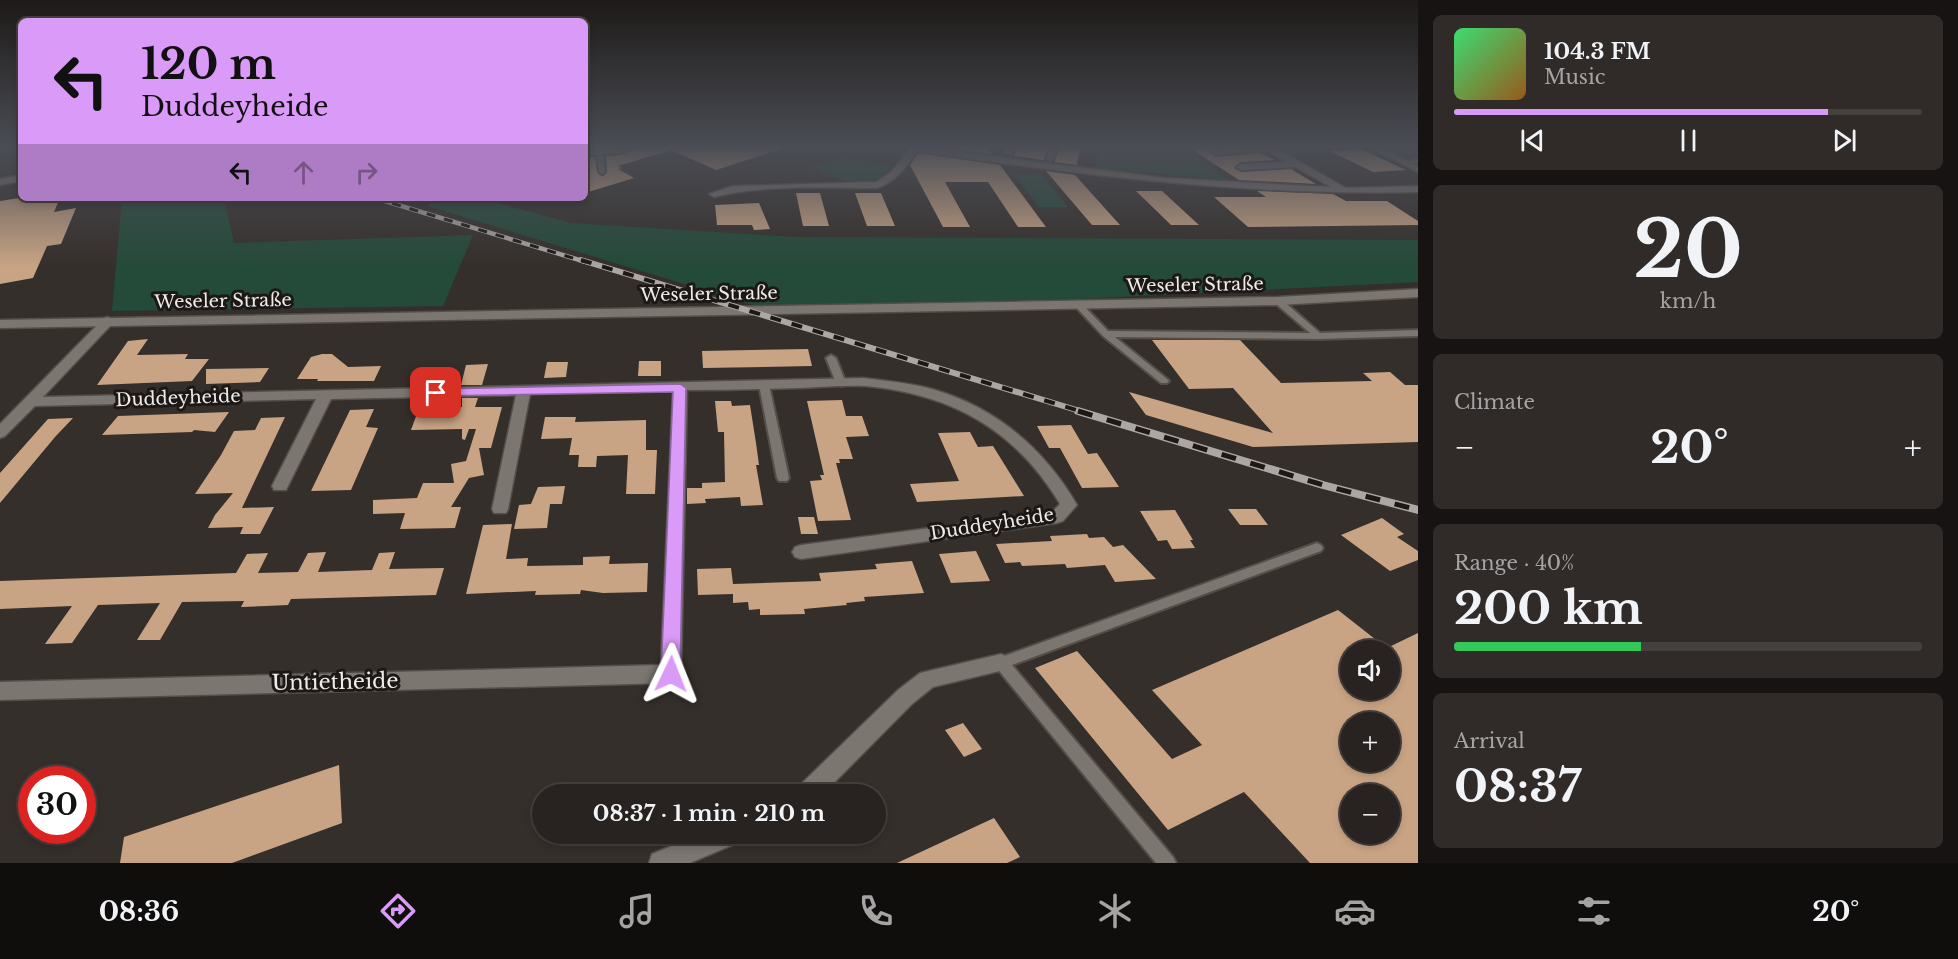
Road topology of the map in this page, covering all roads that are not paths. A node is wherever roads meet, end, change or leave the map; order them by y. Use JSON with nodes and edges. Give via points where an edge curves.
{"nodes":[{"id":1,"x":777,"y":186,"type":"edge"},
{"id":2,"x":1224,"y":186,"type":"edge"},
{"id":3,"x":1336,"y":186,"type":"edge"},
{"id":4,"x":1418,"y":189,"type":"edge"},
{"id":5,"x":1344,"y":191,"type":"junction"},
{"id":6,"x":714,"y":194,"type":"dead end"},
{"id":7,"x":1418,"y":293,"type":"edge"},
{"id":8,"x":1278,"y":301,"type":"junction"},
{"id":9,"x":1078,"y":305,"type":"junction"},
{"id":10,"x":108,"y":321,"type":"junction"},
{"id":11,"x":0,"y":324,"type":"edge"},
{"id":12,"x":1418,"y":333,"type":"edge"},
{"id":13,"x":1106,"y":334,"type":"junction"},
{"id":14,"x":1318,"y":336,"type":"junction"},
{"id":15,"x":831,"y":358,"type":"dead end"},
{"id":16,"x":1164,"y":381,"type":"dead end"},
{"id":17,"x":841,"y":383,"type":"junction"},
{"id":18,"x":764,"y":385,"type":"junction"},
{"id":19,"x":680,"y":388,"type":"junction"},
{"id":20,"x":524,"y":391,"type":"junction"},
{"id":21,"x":326,"y":394,"type":"junction"},
{"id":22,"x":29,"y":402,"type":"junction"},
{"id":23,"x":0,"y":433,"type":"edge"},
{"id":24,"x":783,"y":478,"type":"dead end"},
{"id":25,"x":280,"y":486,"type":"dead end"},
{"id":26,"x":500,"y":509,"type":"dead end"},
{"id":27,"x":1317,"y":548,"type":"dead end"},
{"id":28,"x":801,"y":552,"type":"dead end"},
{"id":29,"x":1001,"y":663,"type":"junction"},
{"id":30,"x":0,"y":691,"type":"edge"},
{"id":31,"x":817,"y":784,"type":"edge"},
{"id":32,"x":705,"y":844,"type":"edge"},
{"id":33,"x":661,"y":863,"type":"edge"},
{"id":34,"x":1167,"y":863,"type":"edge"}],
"edges":[{"from":1,"to":6,"type":"street"},
{"from":2,"to":5,"type":"street"},
{"from":3,"to":5,"type":"street"},
{"from":4,"to":5,"type":"street"},
{"from":7,"to":8,"type":"street","name":"Weseler Straße"},
{"from":8,"to":9,"type":"street","name":"Weseler Straße"},
{"from":8,"to":14,"type":"lane"},
{"from":9,"to":10,"type":"street","name":"Weseler Straße"},
{"from":9,"to":13,"type":"lane"},
{"from":10,"to":11,"type":"street","name":"Weseler Straße"},
{"from":10,"to":22,"type":"street"},
{"from":12,"to":14,"type":"lane"},
{"from":13,"to":14,"type":"lane"},
{"from":13,"to":16,"type":"lane"},
{"from":15,"to":17,"type":"lane"},
{"from":17,"to":18,"type":"street","name":"Duddeyheide"},
{"from":17,"to":28,"type":"street","name":"Duddeyheide","via":[[906,387],[948,398],[984,416],[1019,442],[1057,483],[1069,505],[1057,517]]},
{"from":18,"to":19,"type":"street","name":"Duddeyheide"},
{"from":18,"to":24,"type":"lane"},
{"from":19,"to":20,"type":"street","name":"Duddeyheide"},
{"from":19,"to":30,"type":"street","name":"Untietheide","via":[[671,674]]},
{"from":20,"to":21,"type":"street","name":"Duddeyheide"},
{"from":20,"to":26,"type":"street"},
{"from":21,"to":22,"type":"street","name":"Duddeyheide"},
{"from":21,"to":25,"type":"street"},
{"from":22,"to":23,"type":"street"},
{"from":27,"to":29,"type":"lane"},
{"from":29,"to":31,"type":"street","via":[[927,679]]},
{"from":29,"to":34,"type":"lane"},
{"from":32,"to":33,"type":"street"}]}
